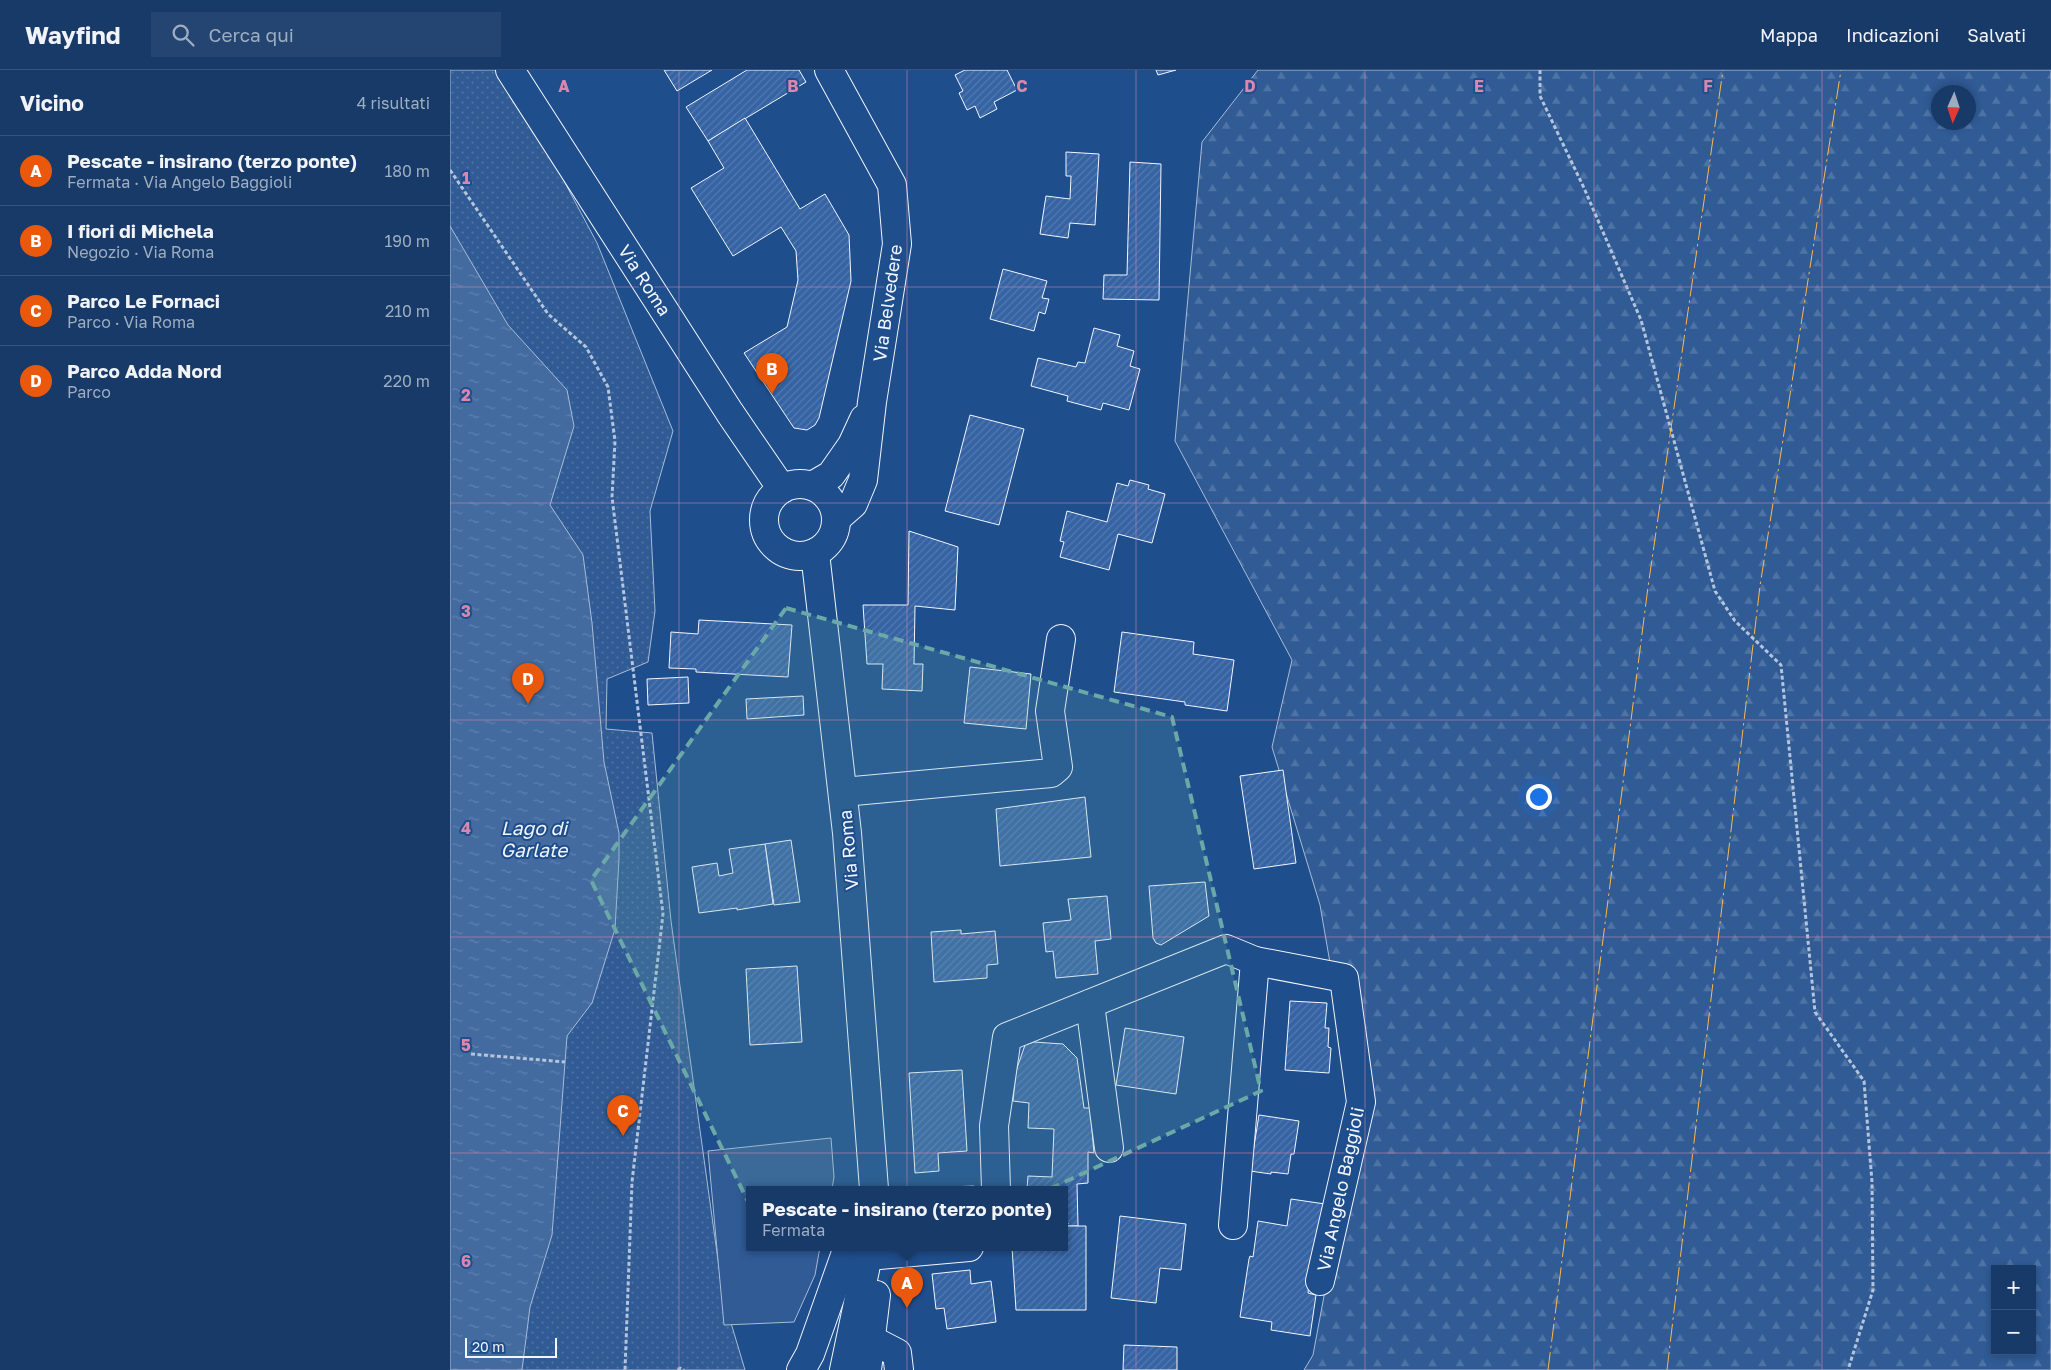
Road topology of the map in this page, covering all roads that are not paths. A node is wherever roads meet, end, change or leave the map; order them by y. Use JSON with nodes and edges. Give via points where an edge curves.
{"nodes":[{"id":1,"x":510,"y":70,"type":"edge"},
{"id":2,"x":829,"y":70,"type":"edge"},
{"id":3,"x":872,"y":402,"type":"junction"},
{"id":4,"x":812,"y":486,"type":"junction"},
{"id":5,"x":782,"y":489,"type":"junction"},
{"id":6,"x":837,"y":518,"type":"junction"},
{"id":7,"x":815,"y":553,"type":"junction"},
{"id":8,"x":1061,"y":639,"type":"dead end"},
{"id":9,"x":843,"y":792,"type":"junction"},
{"id":10,"x":1255,"y":961,"type":"junction"},
{"id":11,"x":1090,"y":1004,"type":"junction"},
{"id":12,"x":871,"y":1147,"type":"junction"},
{"id":13,"x":1109,"y":1148,"type":"dead end"},
{"id":14,"x":862,"y":1186,"type":"edge"},
{"id":15,"x":869,"y":1186,"type":"edge"},
{"id":16,"x":874,"y":1186,"type":"edge"},
{"id":17,"x":996,"y":1186,"type":"edge"},
{"id":18,"x":1233,"y":1225,"type":"dead end"},
{"id":19,"x":847,"y":1251,"type":"edge"},
{"id":20,"x":874,"y":1251,"type":"edge"},
{"id":21,"x":876,"y":1251,"type":"edge"},
{"id":22,"x":1320,"y":1281,"type":"dead end"},
{"id":23,"x":870,"y":1339,"type":"junction"},
{"id":24,"x":801,"y":1370,"type":"edge"},
{"id":25,"x":844,"y":1370,"type":"edge"},
{"id":26,"x":867,"y":1370,"type":"edge"},
{"id":27,"x":899,"y":1370,"type":"edge"}],
"edges":[{"from":1,"to":5,"type":"main road","name":"Via Roma"},
{"from":2,"to":3,"type":"main road","name":"Via Belvedere","via":[[892,186],[897,244]]},
{"from":3,"to":4,"type":"main road","name":"Via Belvedere","via":[[847,453],[831,475]]},
{"from":3,"to":6,"type":"main road","name":"Via Belvedere","via":[[863,480],[853,504]]},
{"from":4,"to":5,"type":"main road","via":[[802,484]]},
{"from":4,"to":6,"type":"main road","via":[[829,499]]},
{"from":5,"to":7,"type":"main road","via":[[766,507],[764,519],[771,542],[791,555]]},
{"from":6,"to":7,"type":"main road","via":[[831,539]]},
{"from":7,"to":9,"type":"main road","name":"Via Roma"},
{"from":8,"to":9,"type":"main road","via":[[1050,711],[1058,766],[1051,773]]},
{"from":9,"to":12,"type":"main road","name":"Via Roma"},
{"from":10,"to":11,"type":"main road","name":"Via Angelo Baggioli","via":[[1226,948]]},
{"from":10,"to":18,"type":"main road"},
{"from":10,"to":22,"type":"main road","name":"Via Angelo Baggioli","via":[[1344,978],[1361,1102]]},
{"from":11,"to":13,"type":"main road"},
{"from":11,"to":17,"type":"main road","name":"Via Angelo Baggioli","via":[[1007,1037],[994,1126]]},
{"from":12,"to":14,"type":"main road"},
{"from":12,"to":15,"type":"main road"},
{"from":12,"to":16,"type":"main road"},
{"from":19,"to":24,"type":"main road","via":[[810,1354]]},
{"from":20,"to":25,"type":"main road","via":[[866,1265]]},
{"from":21,"to":23,"type":"main road","via":[[880,1263]]},
{"from":23,"to":26,"type":"main road"},
{"from":23,"to":27,"type":"main road","via":[[897,1353]]}]}
